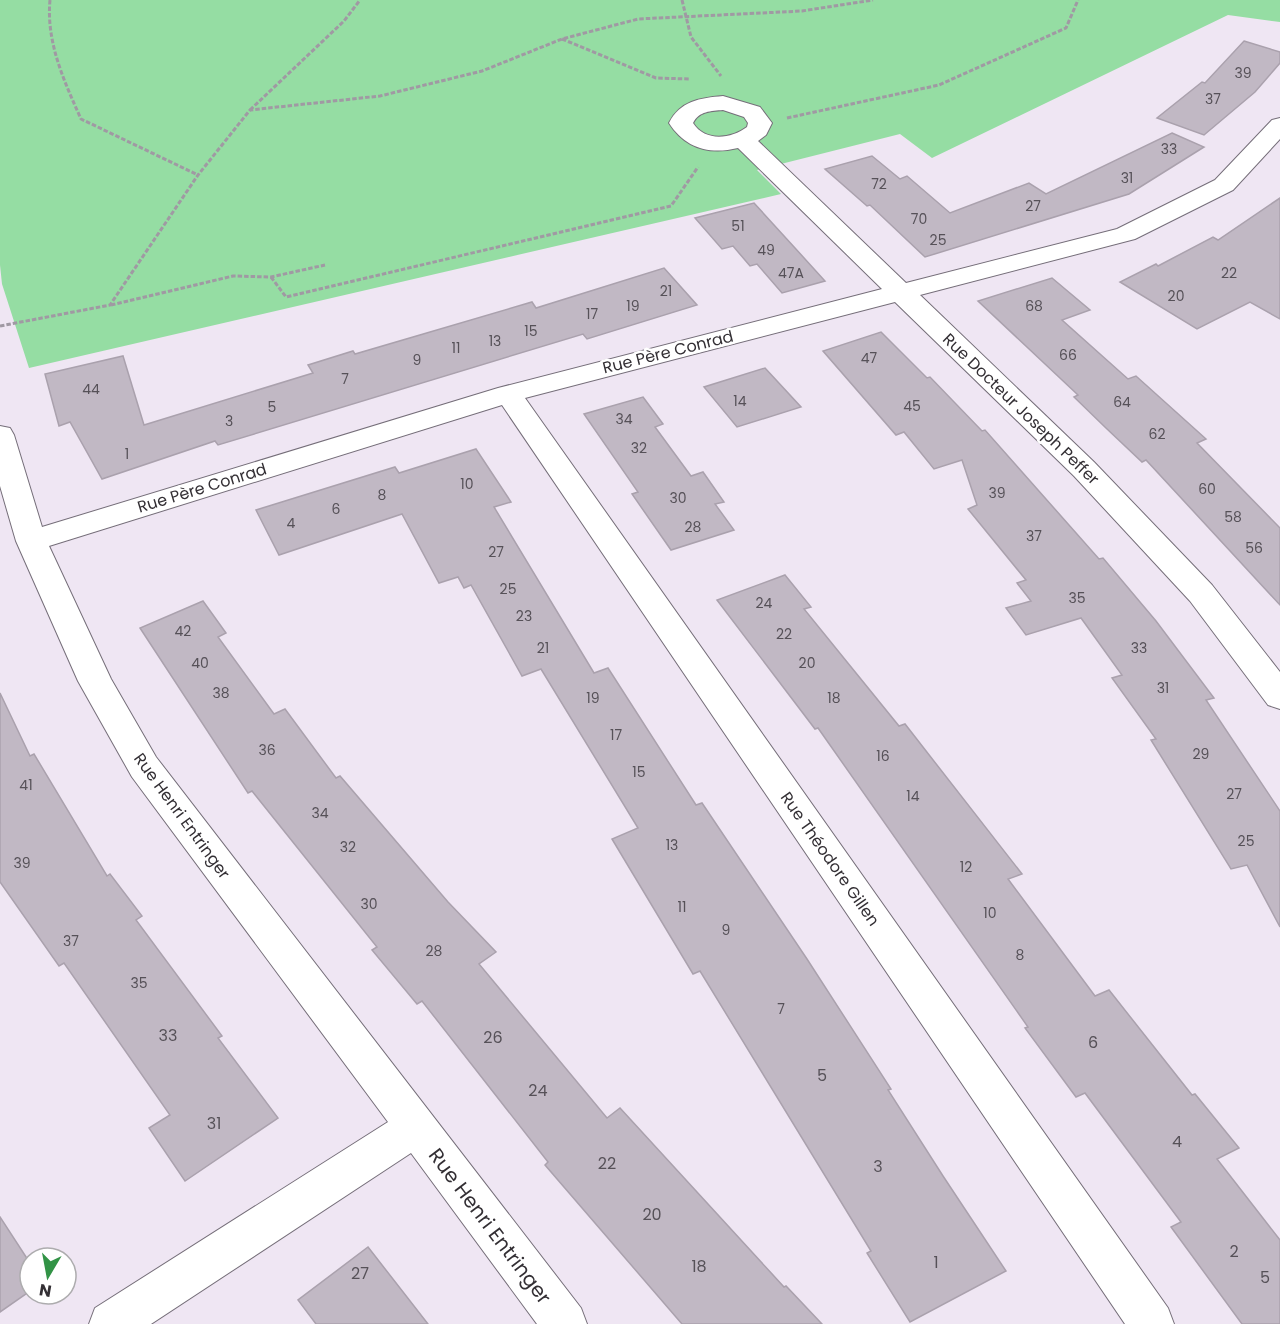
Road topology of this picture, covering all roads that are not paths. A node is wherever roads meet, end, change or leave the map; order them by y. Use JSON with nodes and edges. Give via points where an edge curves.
{"nodes":[{"id":1,"x":1280,"y":125,"type":"edge"},
{"id":2,"x":751,"y":132,"type":"junction"},
{"id":3,"x":902,"y":292,"type":"junction"},
{"id":4,"x":508,"y":394,"type":"junction"},
{"id":5,"x":0,"y":435,"type":"edge"},
{"id":6,"x":31,"y":541,"type":"junction"},
{"id":7,"x":1280,"y":696,"type":"edge"},
{"id":8,"x":416,"y":1127,"type":"junction"},
{"id":9,"x":111,"y":1324,"type":"edge"},
{"id":10,"x":565,"y":1324,"type":"edge"},
{"id":11,"x":1152,"y":1324,"type":"edge"}],
"edges":[{"from":1,"to":3,"type":"street","name":"Rue Père Conrad","via":[[1224,185],[1126,234]]},
{"from":2,"to":2,"type":"street","name":"Rue Docteur Joseph Peffer","via":[[752,112],[735,105],[710,104],[689,111],[681,123],[689,134],[715,143]]},
{"from":2,"to":3,"type":"street","name":"Rue Docteur Joseph Peffer"},
{"from":3,"to":4,"type":"street","name":"Rue Père Conrad"},
{"from":3,"to":7,"type":"street","name":"Rue Docteur Joseph Peffer","via":[[1084,469],[1201,593]]},
{"from":4,"to":6,"type":"street","name":"Rue Père Conrad"},
{"from":4,"to":11,"type":"street","name":"Rue Théodore Gillen"},
{"from":5,"to":6,"type":"street","name":"Rue Henri Entringer"},
{"from":6,"to":8,"type":"street","name":"Rue Henri Entringer","via":[[95,681],[144,767]]},
{"from":8,"to":9,"type":"street"},
{"from":8,"to":10,"type":"street","name":"Rue Henri Entringer"}]}
